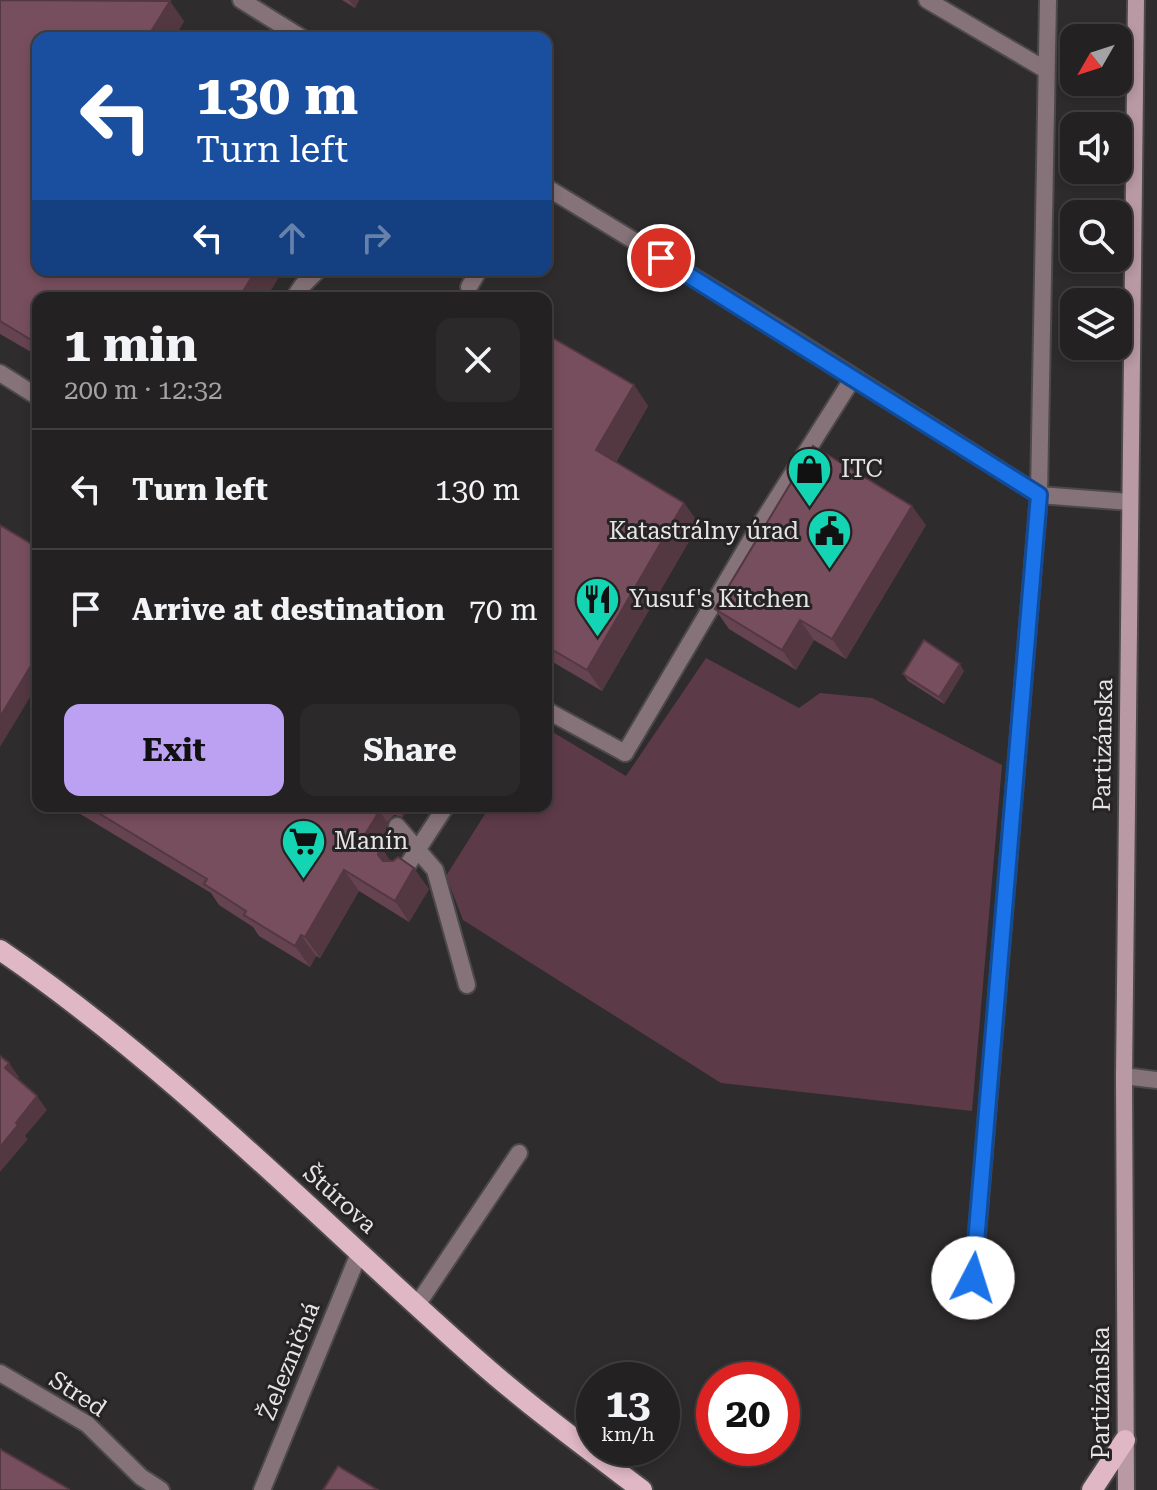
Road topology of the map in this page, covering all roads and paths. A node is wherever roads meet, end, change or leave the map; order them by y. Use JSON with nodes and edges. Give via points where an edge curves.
{"nodes":[{"id":1,"x":241,"y":0,"type":"edge"},
{"id":2,"x":927,"y":0,"type":"edge"},
{"id":3,"x":1048,"y":0,"type":"edge"},
{"id":4,"x":1136,"y":0,"type":"edge"},
{"id":5,"x":292,"y":32,"type":"edge"},
{"id":6,"x":1046,"y":70,"type":"junction"},
{"id":7,"x":552,"y":191,"type":"edge"},
{"id":8,"x":312,"y":276,"type":"edge"},
{"id":9,"x":475,"y":276,"type":"edge"},
{"id":10,"x":469,"y":287,"type":"dead end"},
{"id":11,"x":298,"y":292,"type":"edge"},
{"id":12,"x":0,"y":373,"type":"edge"},
{"id":13,"x":853,"y":378,"type":"junction"},
{"id":14,"x":32,"y":393,"type":"edge"},
{"id":15,"x":1039,"y":495,"type":"junction"},
{"id":16,"x":1130,"y":502,"type":"junction"},
{"id":17,"x":552,"y":713,"type":"edge"},
{"id":18,"x":442,"y":812,"type":"edge"},
{"id":19,"x":397,"y":826,"type":"dead end"},
{"id":20,"x":417,"y":849,"type":"junction"},
{"id":21,"x":403,"y":872,"type":"edge"},
{"id":22,"x":0,"y":950,"type":"edge"},
{"id":23,"x":467,"y":985,"type":"dead end"},
{"id":24,"x":1124,"y":1076,"type":"junction"},
{"id":25,"x":1157,"y":1080,"type":"edge"},
{"id":26,"x":519,"y":1153,"type":"dead end"},
{"id":27,"x":360,"y":1251,"type":"junction"},
{"id":28,"x":417,"y":1305,"type":"junction"},
{"id":29,"x":971,"y":1307,"type":"dead end"},
{"id":30,"x":0,"y":1373,"type":"edge"},
{"id":31,"x":1125,"y":1440,"type":"junction"},
{"id":32,"x":161,"y":1490,"type":"edge"},
{"id":33,"x":262,"y":1490,"type":"edge"},
{"id":34,"x":642,"y":1490,"type":"edge"},
{"id":35,"x":1092,"y":1490,"type":"edge"},
{"id":36,"x":1126,"y":1490,"type":"edge"}],
"edges":[{"from":1,"to":5,"type":"street"},
{"from":2,"to":6,"type":"street"},
{"from":3,"to":6,"type":"street"},
{"from":4,"to":16,"type":"main road","name":"Partizánska"},
{"from":6,"to":15,"type":"street"},
{"from":7,"to":13,"type":"street"},
{"from":8,"to":11,"type":"street"},
{"from":9,"to":10,"type":"street"},
{"from":12,"to":14,"type":"street"},
{"from":13,"to":15,"type":"street"},
{"from":13,"to":17,"type":"street","via":[[625,753]]},
{"from":15,"to":16,"type":"street"},
{"from":15,"to":29,"type":"street"},
{"from":16,"to":24,"type":"main road","name":"Partizánska"},
{"from":18,"to":20,"type":"street"},
{"from":19,"to":20,"type":"street"},
{"from":20,"to":21,"type":"street"},
{"from":20,"to":23,"type":"street","via":[[435,870]]},
{"from":22,"to":27,"type":"main road","name":"Štúrova","via":[[165,1079]]},
{"from":24,"to":25,"type":"street"},
{"from":24,"to":31,"type":"main road","name":"Partizánska"},
{"from":26,"to":28,"type":"street"},
{"from":27,"to":28,"type":"main road","name":"Štúrova"},
{"from":27,"to":33,"type":"street","name":"Železničná"},
{"from":28,"to":34,"type":"main road","name":"Štúrova","via":[[545,1417]]},
{"from":30,"to":32,"type":"street","name":"Stred","via":[[87,1424]]},
{"from":31,"to":35,"type":"main road"},
{"from":31,"to":36,"type":"main road","name":"Partizánska"}]}
